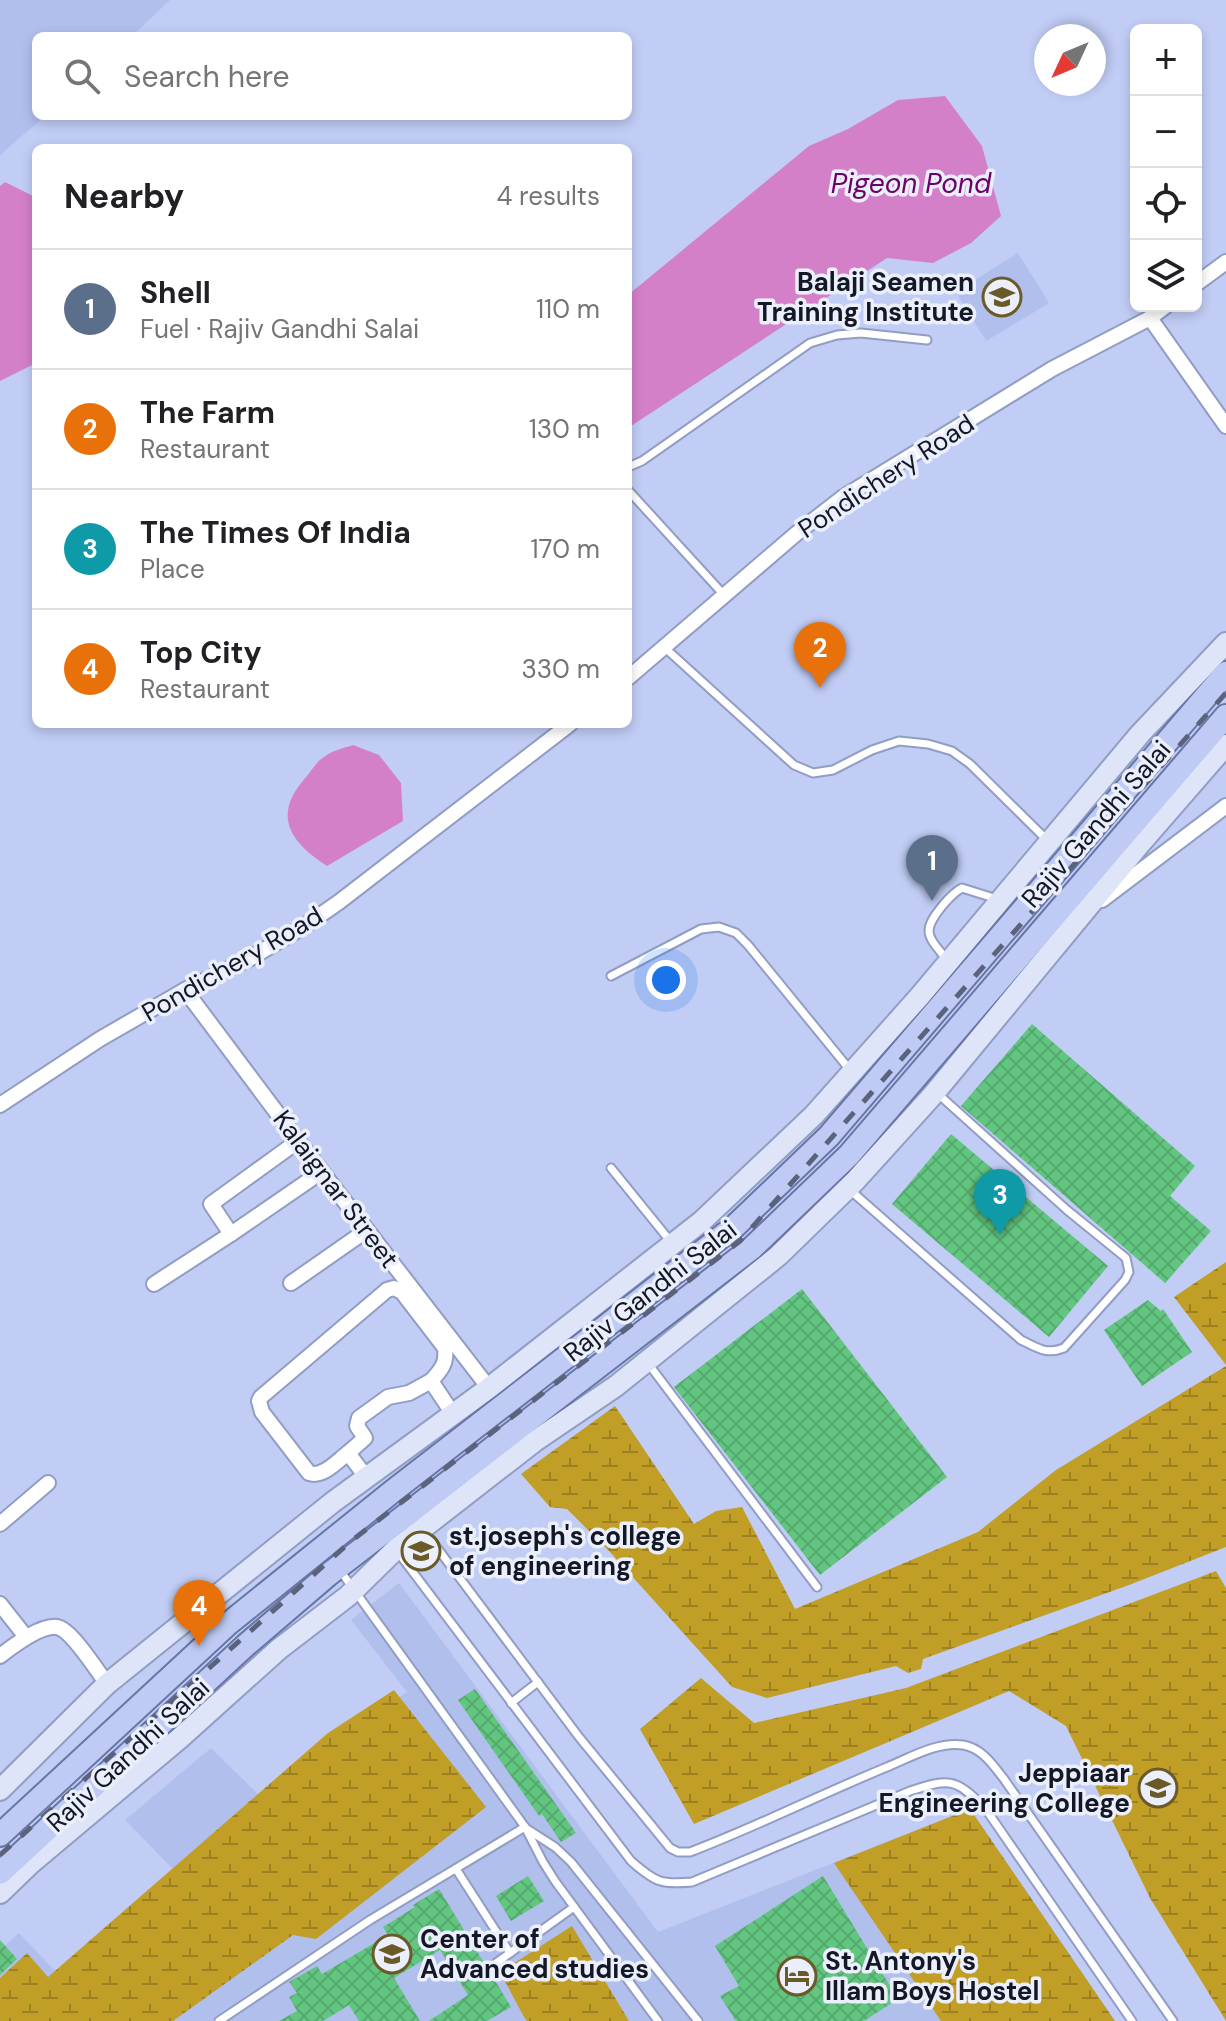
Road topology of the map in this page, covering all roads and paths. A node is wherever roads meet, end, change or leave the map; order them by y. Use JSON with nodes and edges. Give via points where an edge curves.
{"nodes":[{"id":1,"x":1226,"y":262,"type":"edge"},
{"id":2,"x":1202,"y":280,"type":"edge"},
{"id":3,"x":1158,"y":312,"type":"edge"},
{"id":4,"x":1150,"y":318,"type":"junction"},
{"id":5,"x":927,"y":340,"type":"dead end"},
{"id":6,"x":1226,"y":426,"type":"edge"},
{"id":7,"x":632,"y":465,"type":"edge"},
{"id":8,"x":632,"y":494,"type":"edge"},
{"id":9,"x":724,"y":595,"type":"junction"},
{"id":10,"x":1226,"y":643,"type":"edge"},
{"id":11,"x":664,"y":647,"type":"junction"},
{"id":12,"x":1226,"y":673,"type":"edge"},
{"id":13,"x":632,"y":675,"type":"edge"},
{"id":14,"x":1226,"y":716,"type":"edge"},
{"id":15,"x":565,"y":728,"type":"edge"},
{"id":16,"x":1226,"y":745,"type":"edge"},
{"id":17,"x":1226,"y":806,"type":"edge"},
{"id":18,"x":1150,"y":819,"type":"junction"},
{"id":19,"x":1048,"y":842,"type":"junction"},
{"id":20,"x":1001,"y":900,"type":"junction"},
{"id":21,"x":1078,"y":918,"type":"junction"},
{"id":22,"x":949,"y":962,"type":"junction"},
{"id":23,"x":611,"y":976,"type":"dead end"},
{"id":24,"x":185,"y":990,"type":"junction"},
{"id":25,"x":852,"y":1072,"type":"junction"},
{"id":26,"x":936,"y":1091,"type":"junction"},
{"id":27,"x":0,"y":1105,"type":"edge"},
{"id":28,"x":298,"y":1141,"type":"junction"},
{"id":29,"x":611,"y":1168,"type":"dead end"},
{"id":30,"x":311,"y":1179,"type":"dead end"},
{"id":31,"x":848,"y":1188,"type":"junction"},
{"id":32,"x":367,"y":1230,"type":"junction"},
{"id":33,"x":231,"y":1234,"type":"junction"},
{"id":34,"x":672,"y":1244,"type":"junction"},
{"id":35,"x":291,"y":1283,"type":"dead end"},
{"id":36,"x":154,"y":1284,"type":"dead end"},
{"id":37,"x":646,"y":1360,"type":"junction"},
{"id":38,"x":431,"y":1381,"type":"junction"},
{"id":39,"x":489,"y":1388,"type":"junction"},
{"id":40,"x":453,"y":1414,"type":"junction"},
{"id":41,"x":448,"y":1448,"type":"junction"},
{"id":42,"x":348,"y":1453,"type":"junction"},
{"id":43,"x":464,"y":1471,"type":"junction"},
{"id":44,"x":367,"y":1478,"type":"junction"},
{"id":45,"x":48,"y":1483,"type":"dead end"},
{"id":46,"x":393,"y":1491,"type":"junction"},
{"id":47,"x":366,"y":1512,"type":"junction"},
{"id":48,"x":416,"y":1521,"type":"junction"},
{"id":49,"x":0,"y":1524,"type":"edge"},
{"id":50,"x":390,"y":1541,"type":"junction"},
{"id":51,"x":338,"y":1567,"type":"junction"},
{"id":52,"x":817,"y":1587,"type":"dead end"},
{"id":53,"x":355,"y":1590,"type":"junction"},
{"id":54,"x":0,"y":1604,"type":"edge"},
{"id":55,"x":26,"y":1637,"type":"junction"},
{"id":56,"x":0,"y":1656,"type":"edge"},
{"id":57,"x":538,"y":1682,"type":"junction"},
{"id":58,"x":107,"y":1684,"type":"junction"},
{"id":59,"x":511,"y":1703,"type":"junction"},
{"id":60,"x":0,"y":1790,"type":"edge"},
{"id":61,"x":525,"y":1827,"type":"junction"},
{"id":62,"x":0,"y":1835,"type":"edge"},
{"id":63,"x":456,"y":1869,"type":"junction"},
{"id":64,"x":0,"y":1873,"type":"edge"},
{"id":65,"x":0,"y":1893,"type":"edge"},
{"id":66,"x":574,"y":1907,"type":"junction"},
{"id":67,"x":510,"y":1953,"type":"junction"},
{"id":68,"x":496,"y":1963,"type":"dead end"},
{"id":69,"x":219,"y":2021,"type":"edge"},
{"id":70,"x":658,"y":2021,"type":"edge"},
{"id":71,"x":698,"y":2021,"type":"edge"},
{"id":72,"x":1132,"y":2021,"type":"edge"},
{"id":73,"x":1173,"y":2021,"type":"edge"}],
"edges":[{"from":1,"to":2,"type":"street"},
{"from":3,"to":4,"type":"street","name":"Pondichery Road"},
{"from":4,"to":6,"type":"street"},
{"from":4,"to":9,"type":"street","name":"Pondichery Road","via":[[1052,369],[842,498]]},
{"from":5,"to":7,"type":"lane","via":[[861,333],[810,343]]},
{"from":8,"to":9,"type":"lane"},
{"from":9,"to":11,"type":"street","name":"Pondichery Road"},
{"from":10,"to":19,"type":"street"},
{"from":11,"to":13,"type":"street","name":"Pondichery Road"},
{"from":11,"to":19,"type":"lane","via":[[794,765],[813,773],[833,770],[899,741],[952,751]]},
{"from":12,"to":41,"type":"main road","name":"Rajiv Gandhi Salai","via":[[829,1136],[734,1227]]},
{"from":14,"to":18,"type":"main road","name":"Rajiv Gandhi Salai"},
{"from":15,"to":24,"type":"street","name":"Pondichery Road","via":[[317,918]]},
{"from":16,"to":18,"type":"street"},
{"from":17,"to":21,"type":"street"},
{"from":18,"to":21,"type":"street"},
{"from":18,"to":43,"type":"main road","name":"Rajiv Gandhi Salai","via":[[849,1155],[752,1248]]},
{"from":19,"to":20,"type":"street"},
{"from":20,"to":22,"type":"street"},
{"from":20,"to":22,"type":"lane","via":[[962,888],[931,920],[932,941]]},
{"from":21,"to":26,"type":"street"},
{"from":22,"to":25,"type":"street"},
{"from":23,"to":25,"type":"lane","via":[[701,929],[719,927],[736,933]]},
{"from":24,"to":27,"type":"street","name":"Pondichery Road"},
{"from":24,"to":28,"type":"street","name":"Kalaignar Street"},
{"from":25,"to":34,"type":"street","via":[[814,1115]]},
{"from":26,"to":31,"type":"street"},
{"from":26,"to":31,"type":"lane","via":[[1126,1258],[1129,1272],[1105,1303],[1064,1348],[1039,1349],[1021,1340]]},
{"from":28,"to":32,"type":"street","name":"Kalaignar Street"},
{"from":28,"to":33,"type":"street","via":[[211,1204]]},
{"from":29,"to":34,"type":"lane"},
{"from":30,"to":33,"type":"street"},
{"from":31,"to":37,"type":"street","via":[[778,1256]]},
{"from":32,"to":35,"type":"street"},
{"from":32,"to":39,"type":"street","name":"Kalaignar Street"},
{"from":33,"to":36,"type":"street"},
{"from":34,"to":39,"type":"street"},
{"from":37,"to":48,"type":"street","via":[[616,1386]]},
{"from":37,"to":52,"type":"lane"},
{"from":38,"to":40,"type":"street"},
{"from":38,"to":42,"type":"street","via":[[388,1397],[359,1418],[357,1426],[365,1438]]},
{"from":38,"to":42,"type":"street","via":[[444,1367],[445,1348],[394,1288],[261,1397],[262,1412],[309,1473],[320,1474]]},
{"from":39,"to":40,"type":"street"},
{"from":40,"to":44,"type":"street"},
{"from":41,"to":43,"type":"main road"},
{"from":41,"to":46,"type":"main road","name":"Rajiv Gandhi Salai"},
{"from":42,"to":44,"type":"street"},
{"from":43,"to":48,"type":"main road","name":"Rajiv Gandhi Salai"},
{"from":44,"to":58,"type":"street"},
{"from":45,"to":49,"type":"street"},
{"from":46,"to":47,"type":"main road","name":"Rajiv Gandhi Salai"},
{"from":46,"to":48,"type":"lane"},
{"from":47,"to":50,"type":"lane"},
{"from":47,"to":62,"type":"main road","name":"Rajiv Gandhi Salai","via":[[228,1624]]},
{"from":48,"to":50,"type":"main road","name":"Rajiv Gandhi Salai"},
{"from":48,"to":57,"type":"lane"},
{"from":50,"to":51,"type":"main road","name":"Rajiv Gandhi Salai"},
{"from":50,"to":53,"type":"street"},
{"from":50,"to":59,"type":"lane"},
{"from":51,"to":53,"type":"lane"},
{"from":51,"to":64,"type":"main road","name":"Rajiv Gandhi Salai"},
{"from":53,"to":61,"type":"lane"},
{"from":53,"to":65,"type":"street","via":[[279,1649]]},
{"from":54,"to":55,"type":"street"},
{"from":55,"to":56,"type":"street"},
{"from":55,"to":58,"type":"street","via":[[62,1629]]},
{"from":57,"to":59,"type":"lane"},
{"from":57,"to":73,"type":"lane","via":[[678,1852],[713,1843],[926,1751],[945,1745],[974,1748],[1004,1779]]},
{"from":58,"to":60,"type":"street"},
{"from":59,"to":72,"type":"lane","via":[[631,1861],[650,1878],[670,1884],[718,1872],[910,1791],[939,1782],[957,1784],[985,1808]]},
{"from":61,"to":63,"type":"lane"},
{"from":61,"to":66,"type":"lane"},
{"from":61,"to":71,"type":"lane","via":[[571,1862]]},
{"from":63,"to":67,"type":"lane"},
{"from":63,"to":69,"type":"lane"},
{"from":66,"to":67,"type":"lane"},
{"from":66,"to":70,"type":"lane"},
{"from":67,"to":68,"type":"lane"}]}
